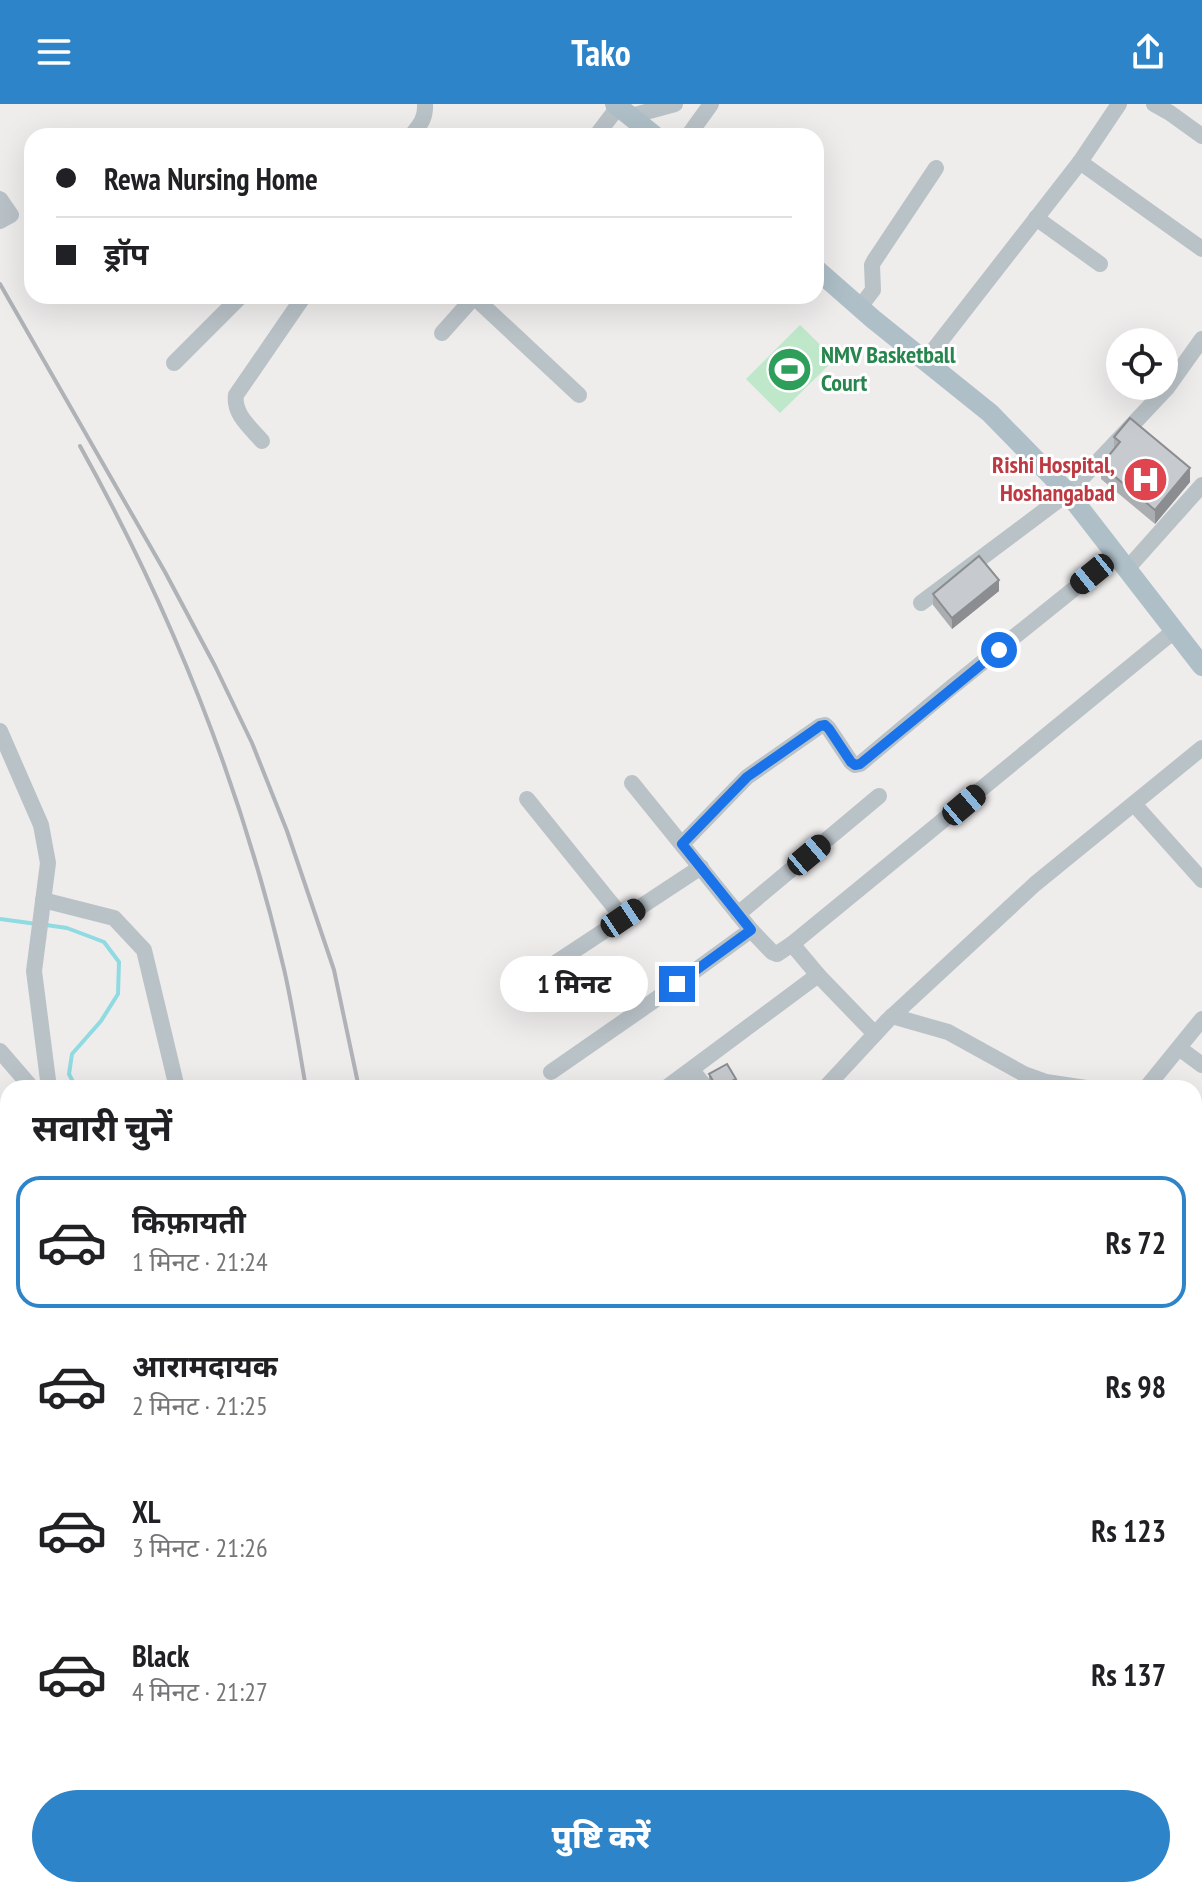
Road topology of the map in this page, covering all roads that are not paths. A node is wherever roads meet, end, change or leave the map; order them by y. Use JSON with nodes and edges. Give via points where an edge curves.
{"nodes":[{"id":1,"x":425,"y":104,"type":"edge"},
{"id":2,"x":675,"y":104,"type":"edge"},
{"id":3,"x":711,"y":104,"type":"edge"},
{"id":4,"x":1119,"y":104,"type":"edge"},
{"id":5,"x":1154,"y":104,"type":"edge"},
{"id":6,"x":621,"y":109,"type":"edge"},
{"id":7,"x":417,"y":128,"type":"edge"},
{"id":8,"x":603,"y":128,"type":"edge"},
{"id":9,"x":645,"y":128,"type":"edge"},
{"id":10,"x":694,"y":128,"type":"edge"},
{"id":11,"x":1202,"y":136,"type":"edge"},
{"id":12,"x":1080,"y":162,"type":"junction"},
{"id":13,"x":936,"y":168,"type":"dead end"},
{"id":14,"x":0,"y":199,"type":"edge"},
{"id":15,"x":1036,"y":218,"type":"junction"},
{"id":16,"x":0,"y":221,"type":"edge"},
{"id":17,"x":1202,"y":249,"type":"edge"},
{"id":18,"x":1100,"y":264,"type":"dead end"},
{"id":19,"x":824,"y":276,"type":"edge"},
{"id":20,"x":233,"y":304,"type":"edge"},
{"id":21,"x":299,"y":304,"type":"edge"},
{"id":22,"x":469,"y":304,"type":"edge"},
{"id":23,"x":482,"y":304,"type":"edge"},
{"id":24,"x":860,"y":307,"type":"junction"},
{"id":25,"x":442,"y":333,"type":"dead end"},
{"id":26,"x":1202,"y":339,"type":"edge"},
{"id":27,"x":925,"y":361,"type":"junction"},
{"id":28,"x":174,"y":363,"type":"dead end"},
{"id":29,"x":579,"y":395,"type":"dead end"},
{"id":30,"x":262,"y":441,"type":"dead end"},
{"id":31,"x":1202,"y":485,"type":"edge"},
{"id":32,"x":1068,"y":493,"type":"junction"},
{"id":33,"x":1121,"y":562,"type":"junction"},
{"id":34,"x":921,"y":603,"type":"dead end"},
{"id":35,"x":1174,"y":631,"type":"junction"},
{"id":36,"x":1202,"y":666,"type":"edge"},
{"id":37,"x":0,"y":731,"type":"edge"},
{"id":38,"x":1202,"y":748,"type":"edge"},
{"id":39,"x":632,"y":783,"type":"dead end"},
{"id":40,"x":879,"y":796,"type":"dead end"},
{"id":41,"x":527,"y":799,"type":"dead end"},
{"id":42,"x":1134,"y":804,"type":"junction"},
{"id":43,"x":682,"y":844,"type":"junction"},
{"id":44,"x":701,"y":867,"type":"junction"},
{"id":45,"x":1202,"y":880,"type":"edge"},
{"id":46,"x":42,"y":906,"type":"junction"},
{"id":47,"x":738,"y":914,"type":"junction"},
{"id":48,"x":623,"y":918,"type":"junction"},
{"id":49,"x":751,"y":930,"type":"junction"},
{"id":50,"x":792,"y":944,"type":"junction"},
{"id":51,"x":818,"y":975,"type":"junction"},
{"id":52,"x":522,"y":985,"type":"dead end"},
{"id":53,"x":892,"y":1016,"type":"junction"},
{"id":54,"x":1202,"y":1019,"type":"edge"},
{"id":55,"x":875,"y":1034,"type":"junction"},
{"id":56,"x":1179,"y":1048,"type":"junction"},
{"id":57,"x":0,"y":1051,"type":"edge"},
{"id":58,"x":1202,"y":1065,"type":"edge"},
{"id":59,"x":692,"y":1070,"type":"junction"},
{"id":60,"x":551,"y":1072,"type":"dead end"},
{"id":61,"x":25,"y":1080,"type":"edge"},
{"id":62,"x":48,"y":1080,"type":"edge"},
{"id":63,"x":175,"y":1080,"type":"edge"},
{"id":64,"x":678,"y":1080,"type":"edge"},
{"id":65,"x":700,"y":1080,"type":"edge"},
{"id":66,"x":832,"y":1080,"type":"edge"},
{"id":67,"x":1040,"y":1080,"type":"edge"},
{"id":68,"x":1153,"y":1080,"type":"edge"}],
"edges":[{"from":1,"to":7,"type":"street"},
{"from":2,"to":6,"type":"street"},
{"from":3,"to":10,"type":"street"},
{"from":4,"to":12,"type":"street"},
{"from":5,"to":11,"type":"street"},
{"from":6,"to":8,"type":"street"},
{"from":6,"to":9,"type":"main road"},
{"from":12,"to":15,"type":"street"},
{"from":12,"to":17,"type":"street"},
{"from":13,"to":24,"type":"street","via":[[874,261],[873,290]]},
{"from":14,"to":16,"type":"street","via":[[11,215]]},
{"from":15,"to":18,"type":"street"},
{"from":15,"to":27,"type":"street"},
{"from":19,"to":24,"type":"main road"},
{"from":20,"to":28,"type":"street"},
{"from":21,"to":30,"type":"street","via":[[236,395],[237,411]]},
{"from":22,"to":25,"type":"street"},
{"from":23,"to":29,"type":"street"},
{"from":24,"to":27,"type":"main road"},
{"from":26,"to":32,"type":"street","via":[[1167,388]]},
{"from":27,"to":32,"type":"main road","via":[[990,413]]},
{"from":31,"to":33,"type":"street"},
{"from":32,"to":33,"type":"main road"},
{"from":32,"to":34,"type":"street"},
{"from":33,"to":35,"type":"main road"},
{"from":33,"to":43,"type":"street","via":[[952,687],[860,764],[851,762],[829,729],[820,726],[747,777]]},
{"from":35,"to":36,"type":"main road"},
{"from":35,"to":50,"type":"street"},
{"from":37,"to":46,"type":"street","via":[[41,825],[48,863]]},
{"from":38,"to":42,"type":"street"},
{"from":39,"to":43,"type":"street"},
{"from":40,"to":47,"type":"street"},
{"from":41,"to":48,"type":"street"},
{"from":42,"to":45,"type":"street"},
{"from":42,"to":53,"type":"street","via":[[1035,884]]},
{"from":43,"to":44,"type":"street"},
{"from":44,"to":47,"type":"street"},
{"from":44,"to":48,"type":"street"},
{"from":46,"to":62,"type":"street","via":[[34,971]]},
{"from":46,"to":63,"type":"street","via":[[114,918],[144,950]]},
{"from":47,"to":49,"type":"street"},
{"from":48,"to":52,"type":"street"},
{"from":49,"to":50,"type":"street","via":[[777,954]]},
{"from":49,"to":60,"type":"street"},
{"from":50,"to":51,"type":"street"},
{"from":51,"to":55,"type":"street"},
{"from":51,"to":59,"type":"street"},
{"from":53,"to":55,"type":"street"},
{"from":53,"to":67,"type":"street","via":[[948,1032]]},
{"from":54,"to":56,"type":"street"},
{"from":55,"to":66,"type":"street"},
{"from":56,"to":58,"type":"street"},
{"from":56,"to":68,"type":"street"},
{"from":57,"to":61,"type":"street"},
{"from":59,"to":64,"type":"street"},
{"from":59,"to":65,"type":"street"}]}
